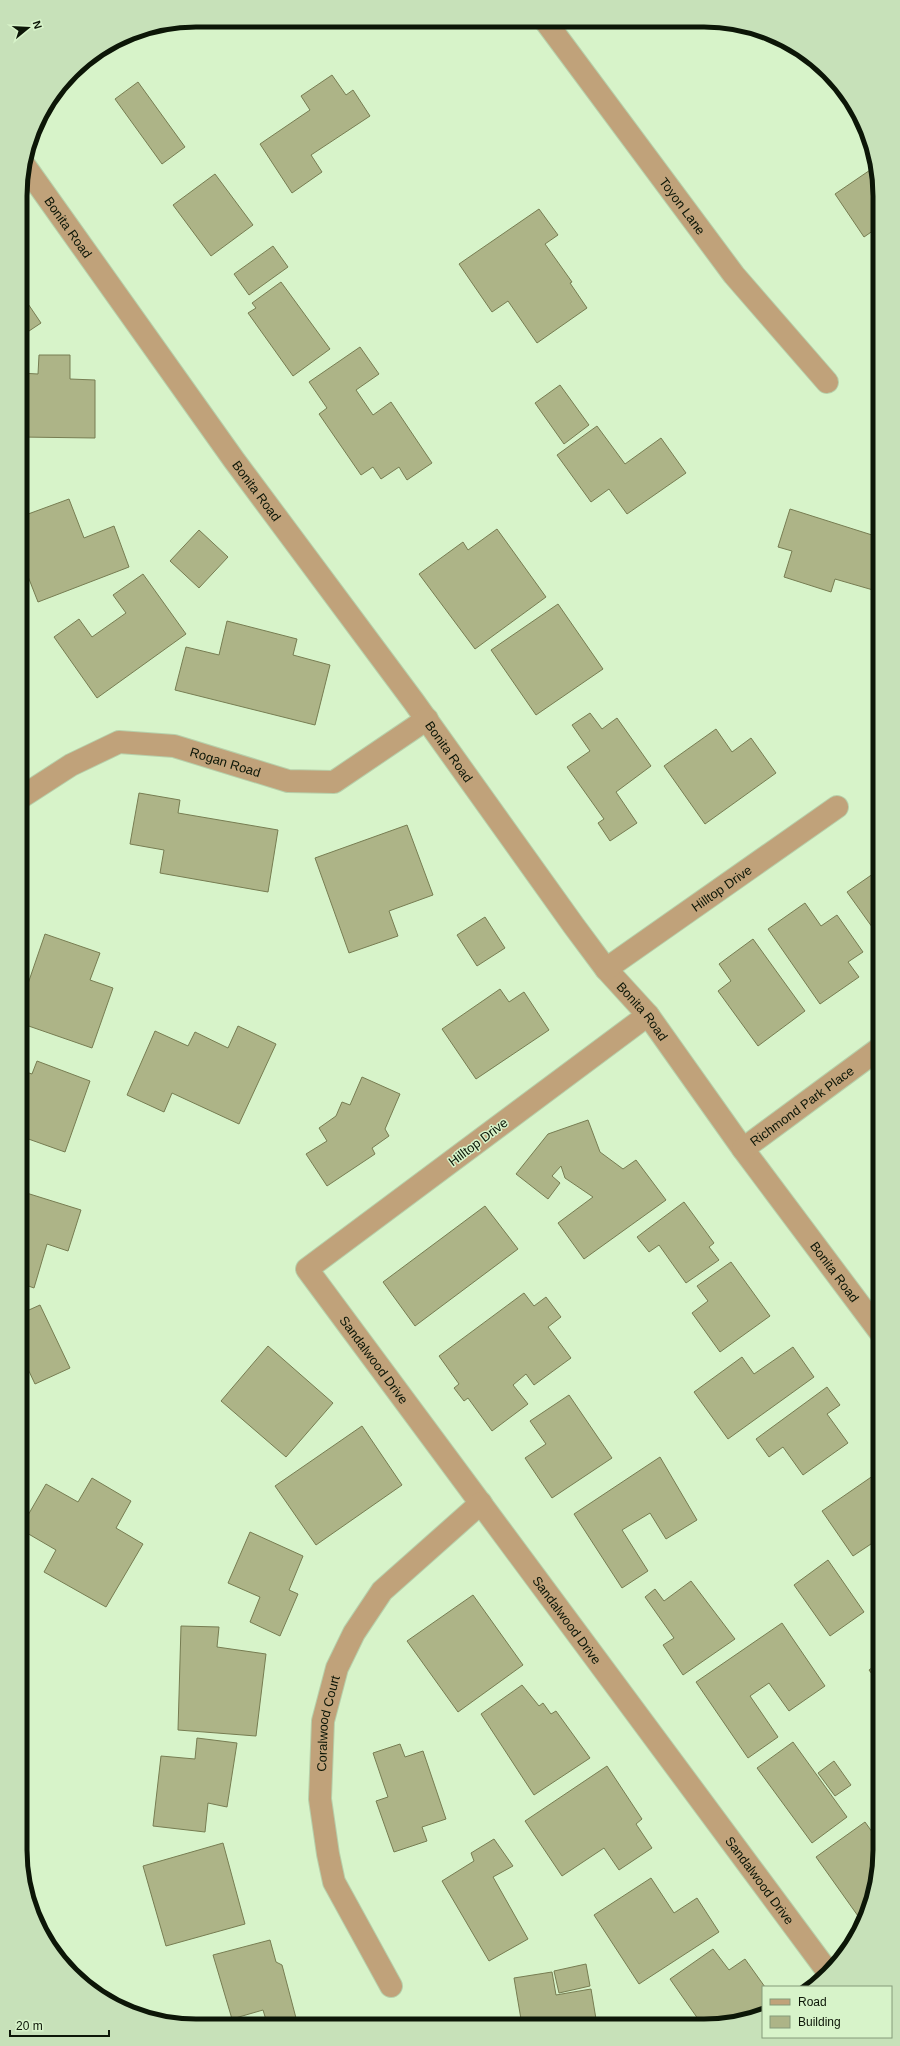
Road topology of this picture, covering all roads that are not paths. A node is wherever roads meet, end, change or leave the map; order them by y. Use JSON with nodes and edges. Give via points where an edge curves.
{"nodes":[{"id":1,"x":550,"y":27,"type":"edge"},
{"id":2,"x":29,"y":171,"type":"edge"},
{"id":3,"x":828,"y":382,"type":"dead end"},
{"id":4,"x":427,"y":719,"type":"junction"},
{"id":5,"x":27,"y":793,"type":"edge"},
{"id":6,"x":837,"y":806,"type":"dead end"},
{"id":7,"x":606,"y":969,"type":"junction"},
{"id":8,"x":648,"y":1015,"type":"junction"},
{"id":9,"x":873,"y":1053,"type":"edge"},
{"id":10,"x":742,"y":1149,"type":"junction"},
{"id":11,"x":307,"y":1269,"type":"joint"},
{"id":12,"x":873,"y":1323,"type":"edge"},
{"id":13,"x":481,"y":1503,"type":"junction"},
{"id":14,"x":825,"y":1967,"type":"edge"},
{"id":15,"x":391,"y":1986,"type":"dead end"}],
"edges":[{"from":1,"to":3,"type":"street","name":"Toyon Lane","via":[[734,275]]},
{"from":2,"to":4,"type":"street","name":"Bonita Road","via":[[234,460]]},
{"from":4,"to":5,"type":"street","name":"Rogan Road","via":[[334,782],[288,781],[174,746],[120,742],[71,765]]},
{"from":4,"to":7,"type":"street","name":"Bonita Road"},
{"from":6,"to":7,"type":"street","name":"Hilltop Drive"},
{"from":7,"to":8,"type":"street","name":"Bonita Road"},
{"from":8,"to":10,"type":"street","name":"Bonita Road"},
{"from":8,"to":11,"type":"street","name":"Hilltop Drive"},
{"from":9,"to":10,"type":"street","name":"Richmond Park Place"},
{"from":10,"to":12,"type":"street","name":"Bonita Road"},
{"from":11,"to":13,"type":"street","name":"Sandalwood Drive"},
{"from":13,"to":14,"type":"street","name":"Sandalwood Drive"},
{"from":13,"to":15,"type":"street","name":"Coralwood Court","via":[[382,1591],[354,1633],[337,1668],[323,1721],[320,1799],[334,1882]]}]}
